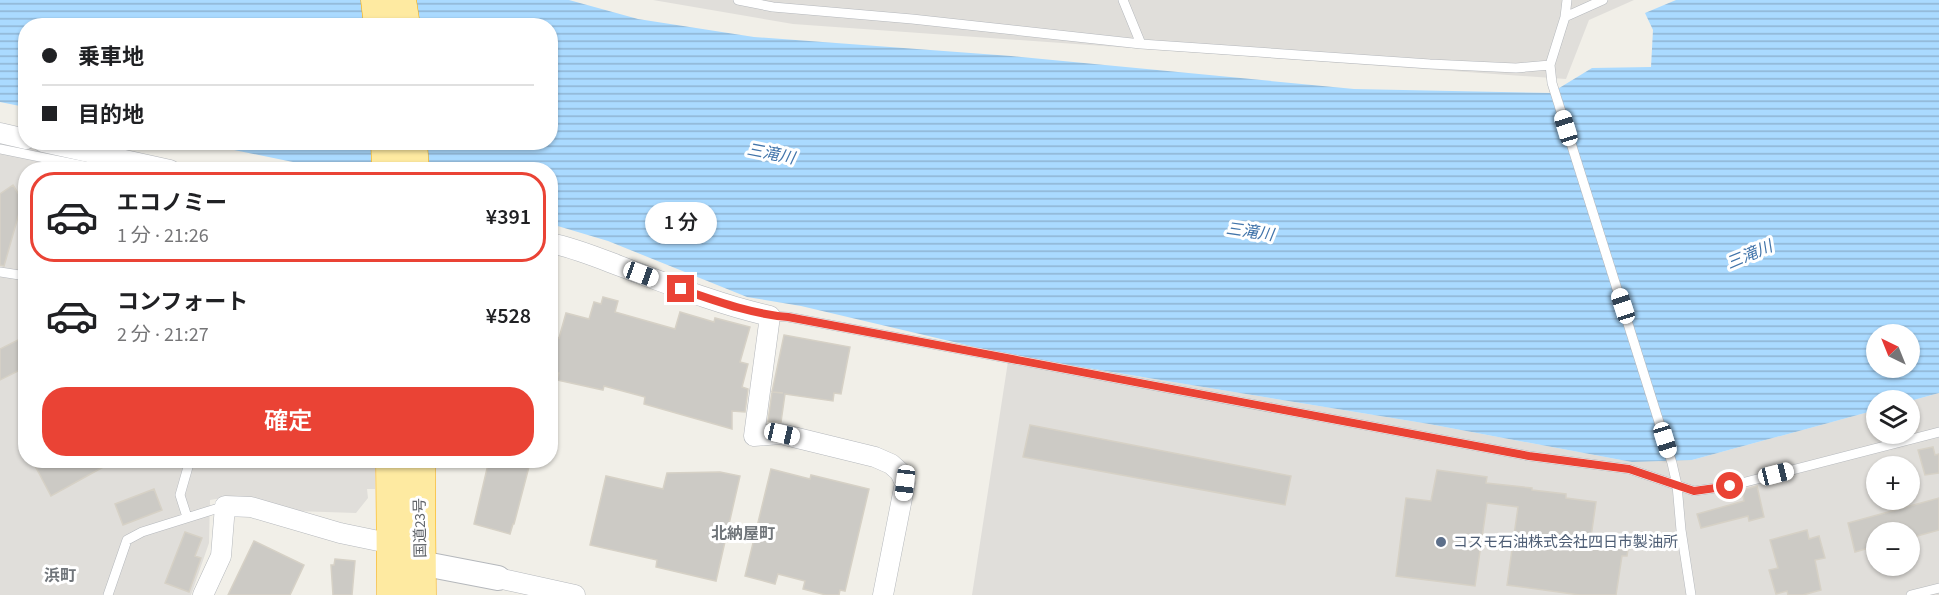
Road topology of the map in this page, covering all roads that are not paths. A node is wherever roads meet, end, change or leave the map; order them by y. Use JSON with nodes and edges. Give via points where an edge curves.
{"nodes":[{"id":1,"x":377,"y":0,"type":"edge"},
{"id":2,"x":400,"y":0,"type":"edge"},
{"id":3,"x":738,"y":0,"type":"edge"},
{"id":4,"x":1123,"y":0,"type":"edge"},
{"id":5,"x":1567,"y":0,"type":"edge"},
{"id":6,"x":1603,"y":0,"type":"edge"},
{"id":7,"x":1565,"y":17,"type":"junction"},
{"id":8,"x":380,"y":18,"type":"edge"},
{"id":9,"x":403,"y":18,"type":"edge"},
{"id":10,"x":1141,"y":44,"type":"junction"},
{"id":11,"x":1550,"y":65,"type":"junction"},
{"id":12,"x":0,"y":133,"type":"edge"},
{"id":13,"x":18,"y":137,"type":"edge"},
{"id":14,"x":0,"y":149,"type":"edge"},
{"id":15,"x":79,"y":150,"type":"edge"},
{"id":16,"x":64,"y":162,"type":"edge"},
{"id":17,"x":134,"y":162,"type":"edge"},
{"id":18,"x":558,"y":245,"type":"edge"},
{"id":19,"x":0,"y":272,"type":"edge"},
{"id":20,"x":18,"y":275,"type":"edge"},
{"id":21,"x":770,"y":316,"type":"junction"},
{"id":22,"x":1939,"y":432,"type":"edge"},
{"id":23,"x":188,"y":468,"type":"edge"},
{"id":24,"x":392,"y":468,"type":"edge"},
{"id":25,"x":419,"y":468,"type":"edge"},
{"id":26,"x":1677,"y":485,"type":"junction"},
{"id":27,"x":225,"y":506,"type":"junction"},
{"id":28,"x":187,"y":518,"type":"junction"},
{"id":29,"x":393,"y":544,"type":"junction"},
{"id":30,"x":420,"y":564,"type":"junction"},
{"id":31,"x":498,"y":578,"type":"joint"},
{"id":32,"x":1939,"y":588,"type":"edge"},
{"id":33,"x":108,"y":595,"type":"edge"},
{"id":34,"x":203,"y":595,"type":"edge"},
{"id":35,"x":393,"y":595,"type":"edge"},
{"id":36,"x":420,"y":595,"type":"edge"},
{"id":37,"x":574,"y":595,"type":"edge"},
{"id":38,"x":883,"y":595,"type":"edge"},
{"id":39,"x":1691,"y":595,"type":"edge"},
{"id":40,"x":1911,"y":595,"type":"edge"}],
"edges":[{"from":1,"to":8,"type":"highway"},
{"from":2,"to":9,"type":"highway"},
{"from":3,"to":10,"type":"lane"},
{"from":4,"to":10,"type":"lane"},
{"from":5,"to":7,"type":"lane"},
{"from":6,"to":7,"type":"lane"},
{"from":7,"to":11,"type":"lane"},
{"from":10,"to":11,"type":"lane","via":[[1430,64],[1516,68]]},
{"from":11,"to":26,"type":"lane","via":[[1552,83]]},
{"from":12,"to":13,"type":"street"},
{"from":14,"to":16,"type":"lane"},
{"from":15,"to":17,"type":"street"},
{"from":18,"to":21,"type":"street"},
{"from":19,"to":20,"type":"lane"},
{"from":21,"to":26,"type":"lane","via":[[1529,456],[1629,469]]},
{"from":21,"to":38,"type":"street","via":[[754,436],[782,434],[875,457],[891,464],[905,483]]},
{"from":22,"to":26,"type":"lane","via":[[1730,486],[1694,491]]},
{"from":23,"to":28,"type":"lane","via":[[180,495]]},
{"from":24,"to":29,"type":"highway","name":"国道23号"},
{"from":25,"to":30,"type":"highway","name":"国道23号"},
{"from":26,"to":39,"type":"lane"},
{"from":27,"to":28,"type":"lane"},
{"from":27,"to":29,"type":"street","via":[[250,507]]},
{"from":27,"to":34,"type":"street","via":[[221,556]]},
{"from":28,"to":33,"type":"lane","via":[[127,540]]},
{"from":29,"to":30,"type":"street"},
{"from":29,"to":35,"type":"highway","name":"国道23号"},
{"from":30,"to":31,"type":"street"},
{"from":30,"to":36,"type":"highway","name":"国道23号"},
{"from":31,"to":37,"type":"street"},
{"from":32,"to":40,"type":"lane"}]}
